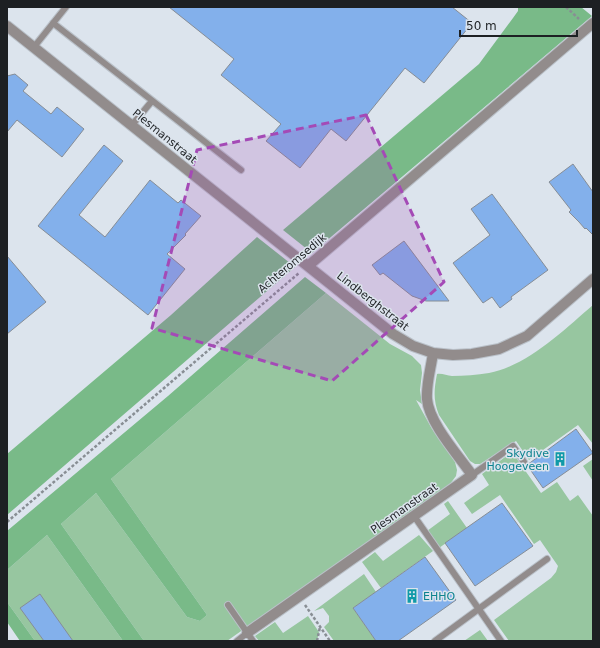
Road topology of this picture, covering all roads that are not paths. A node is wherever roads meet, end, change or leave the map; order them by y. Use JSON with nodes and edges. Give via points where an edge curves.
{"nodes":[{"id":1,"x":66,"y":7,"type":"edge"},
{"id":2,"x":53,"y":23,"type":"junction"},
{"id":3,"x":591,"y":25,"type":"edge"},
{"id":4,"x":7,"y":26,"type":"edge"},
{"id":5,"x":34,"y":47,"type":"junction"},
{"id":6,"x":152,"y":101,"type":"junction"},
{"id":7,"x":132,"y":125,"type":"junction"},
{"id":8,"x":241,"y":170,"type":"dead end"},
{"id":9,"x":308,"y":266,"type":"junction"},
{"id":10,"x":593,"y":280,"type":"edge"},
{"id":11,"x":433,"y":353,"type":"junction"},
{"id":12,"x":524,"y":462,"type":"dead end"},
{"id":13,"x":472,"y":475,"type":"junction"},
{"id":14,"x":414,"y":516,"type":"junction"},
{"id":15,"x":547,"y":559,"type":"dead end"},
{"id":16,"x":228,"y":605,"type":"dead end"},
{"id":17,"x":478,"y":609,"type":"junction"},
{"id":18,"x":250,"y":637,"type":"edge"},
{"id":19,"x":237,"y":641,"type":"edge"},
{"id":20,"x":435,"y":641,"type":"edge"},
{"id":21,"x":500,"y":641,"type":"edge"}],
"edges":[{"from":1,"to":2,"type":"lane"},
{"from":2,"to":5,"type":"lane"},
{"from":2,"to":6,"type":"lane"},
{"from":3,"to":9,"type":"street","name":"Achteromsedijk"},
{"from":4,"to":5,"type":"street","name":"Plesmanstraat"},
{"from":5,"to":7,"type":"street","name":"Plesmanstraat"},
{"from":6,"to":7,"type":"lane"},
{"from":6,"to":8,"type":"lane"},
{"from":7,"to":9,"type":"street","name":"Plesmanstraat"},
{"from":9,"to":11,"type":"street","name":"Lindberghstraat","via":[[393,334],[413,346]]},
{"from":10,"to":11,"type":"street","name":"Lindberghstraat","via":[[527,336],[499,349],[460,355]]},
{"from":11,"to":13,"type":"street","via":[[427,393],[429,410],[435,423]]},
{"from":12,"to":13,"type":"lane","via":[[513,446]]},
{"from":13,"to":14,"type":"street","name":"Plesmanstraat"},
{"from":14,"to":17,"type":"lane"},
{"from":14,"to":18,"type":"street","name":"Plesmanstraat","via":[[299,597]]},
{"from":15,"to":17,"type":"lane"},
{"from":16,"to":18,"type":"lane"},
{"from":17,"to":20,"type":"lane"},
{"from":17,"to":21,"type":"lane"},
{"from":18,"to":19,"type":"lane"}]}
